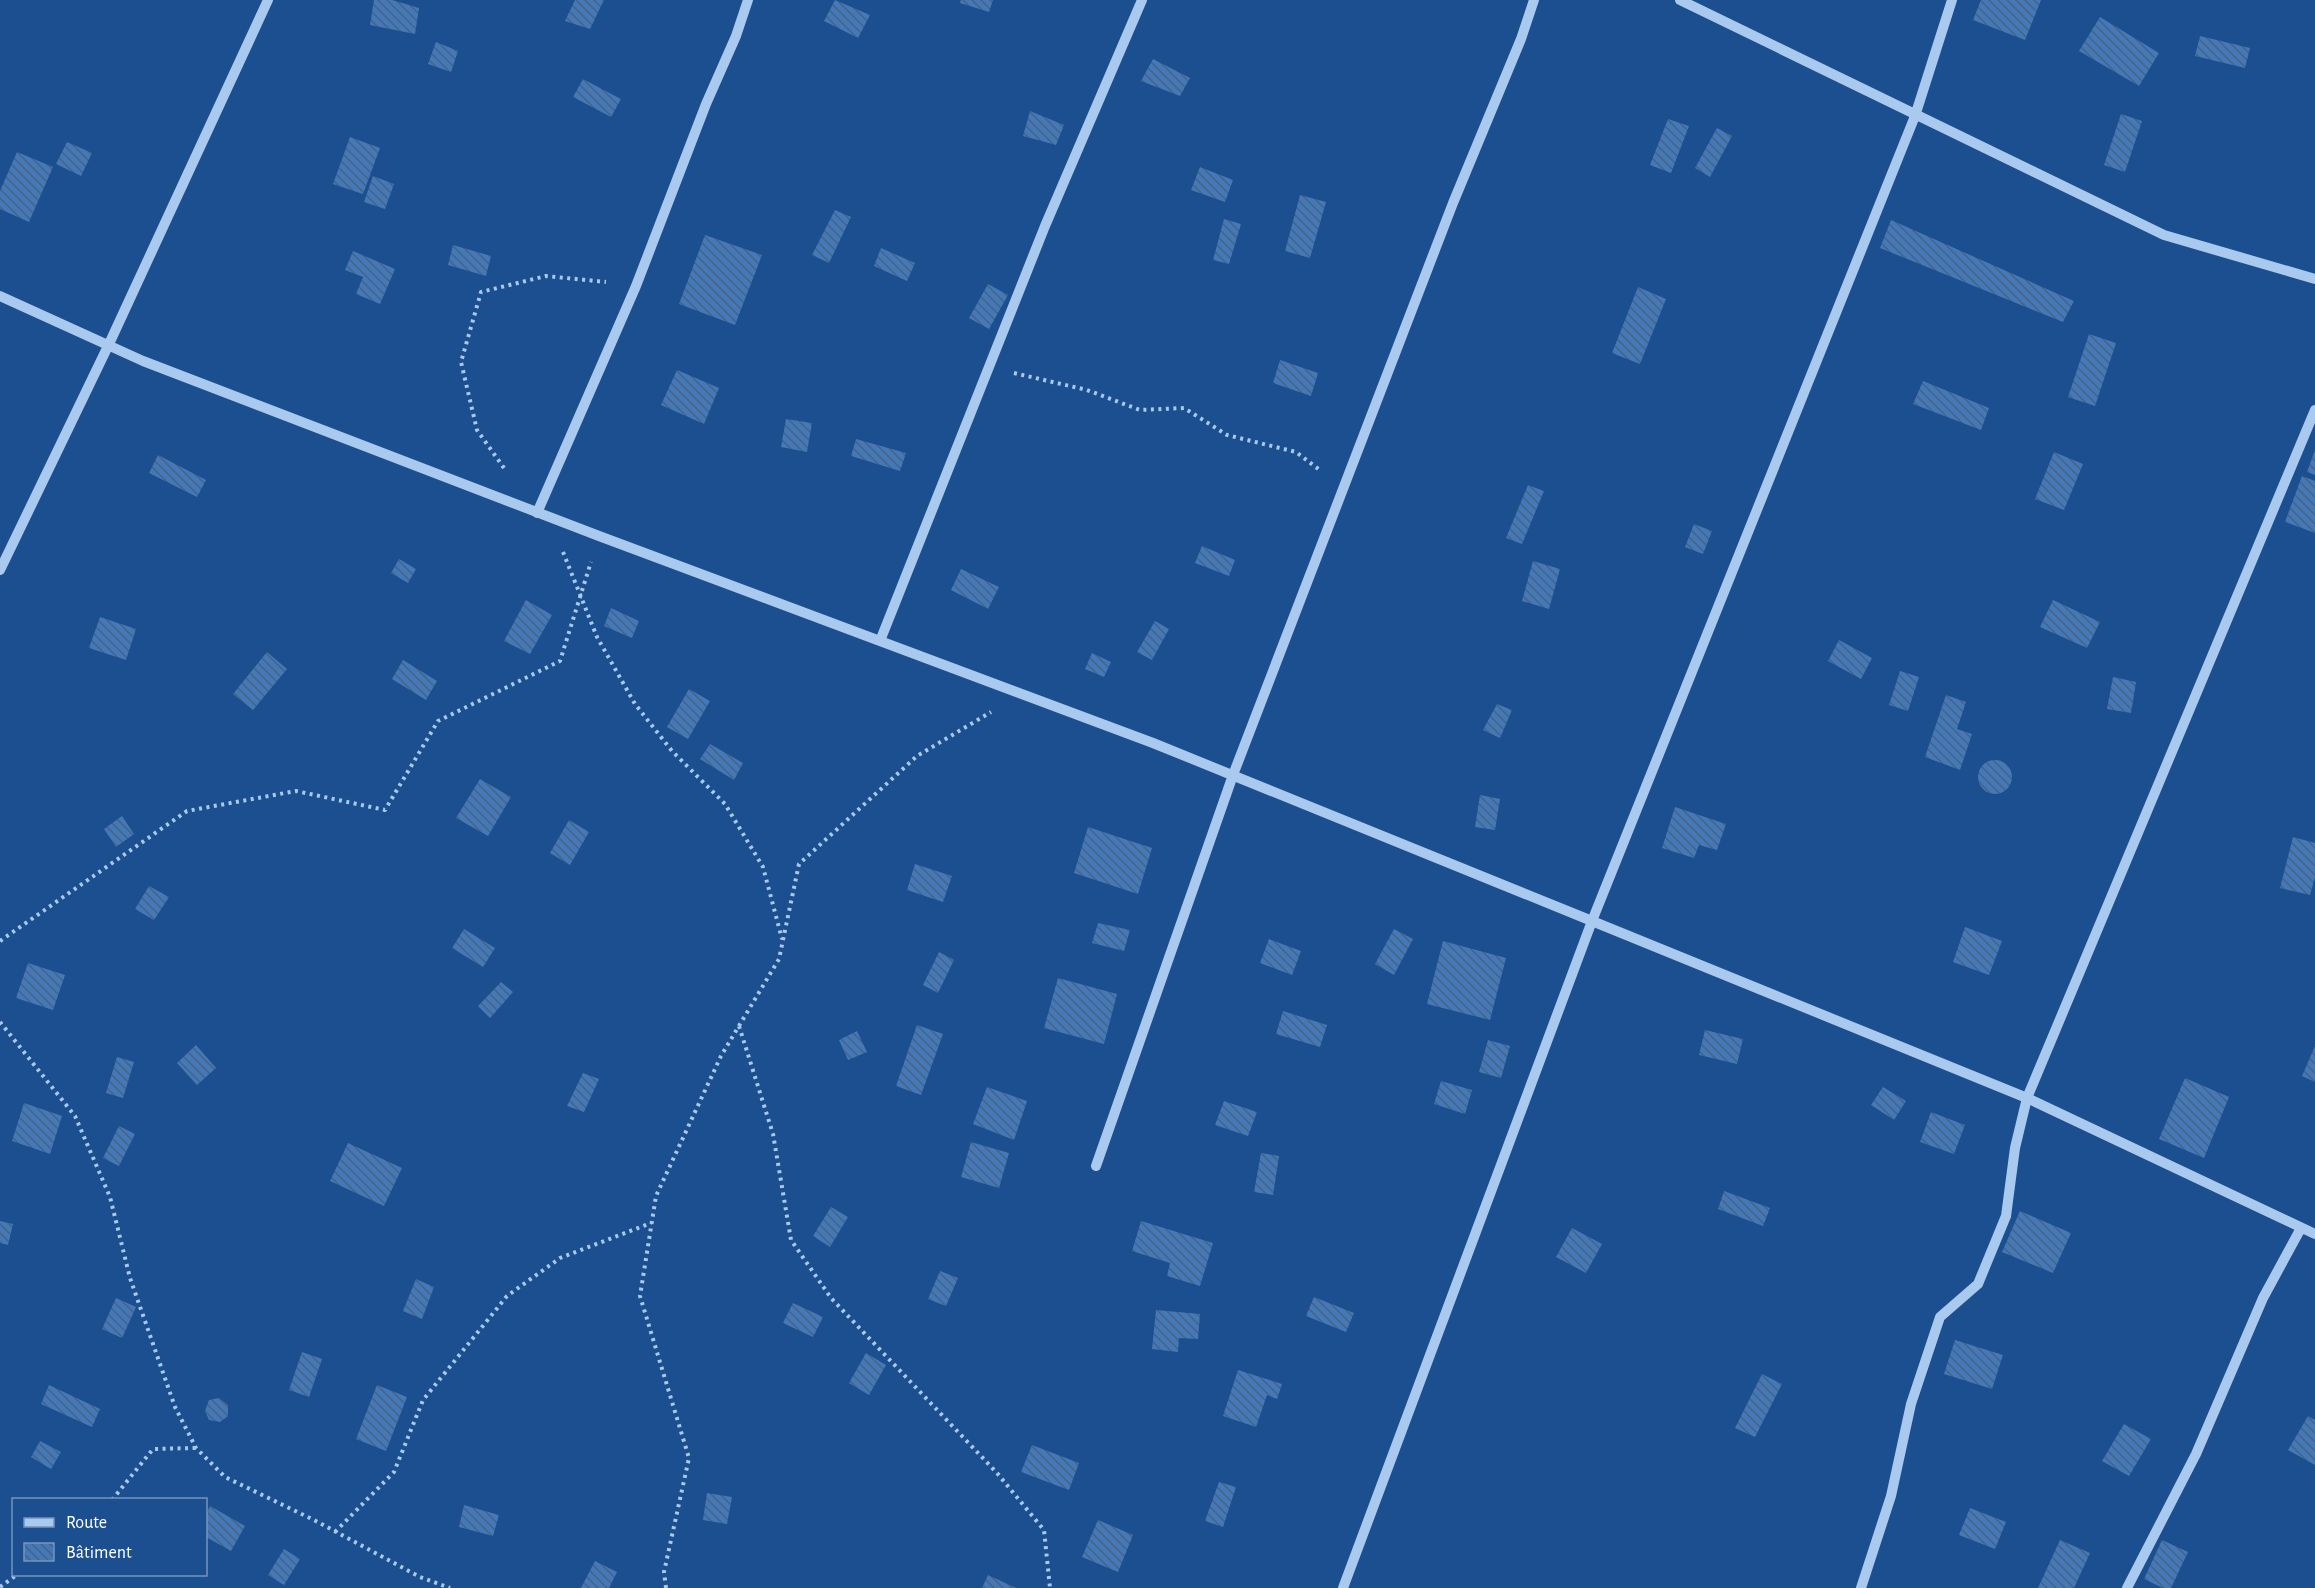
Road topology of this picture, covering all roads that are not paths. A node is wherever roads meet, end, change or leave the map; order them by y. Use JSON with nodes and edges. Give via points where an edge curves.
{"nodes":[{"id":1,"x":268,"y":0,"type":"edge"},
{"id":2,"x":748,"y":0,"type":"edge"},
{"id":3,"x":1142,"y":0,"type":"edge"},
{"id":4,"x":1534,"y":0,"type":"edge"},
{"id":5,"x":1680,"y":0,"type":"edge"},
{"id":6,"x":1952,"y":0,"type":"edge"},
{"id":7,"x":1915,"y":116,"type":"junction"},
{"id":8,"x":2315,"y":279,"type":"edge"},
{"id":9,"x":0,"y":296,"type":"edge"},
{"id":10,"x":109,"y":344,"type":"junction"},
{"id":11,"x":2315,"y":410,"type":"edge"},
{"id":12,"x":537,"y":513,"type":"junction"},
{"id":13,"x":0,"y":570,"type":"edge"},
{"id":14,"x":880,"y":641,"type":"junction"},
{"id":15,"x":1233,"y":775,"type":"junction"},
{"id":16,"x":1592,"y":921,"type":"junction"},
{"id":17,"x":2027,"y":1098,"type":"junction"},
{"id":18,"x":1096,"y":1166,"type":"dead end"},
{"id":19,"x":2301,"y":1228,"type":"junction"},
{"id":20,"x":2315,"y":1234,"type":"edge"},
{"id":21,"x":1343,"y":1588,"type":"edge"},
{"id":22,"x":1861,"y":1588,"type":"edge"},
{"id":23,"x":2127,"y":1588,"type":"edge"}],
"edges":[{"from":1,"to":10,"type":"street"},
{"from":2,"to":12,"type":"street","via":[[636,286]]},
{"from":3,"to":14,"type":"street","via":[[1045,226]]},
{"from":4,"to":15,"type":"street"},
{"from":5,"to":7,"type":"street"},
{"from":6,"to":7,"type":"street"},
{"from":7,"to":8,"type":"street","via":[[2164,235]]},
{"from":7,"to":16,"type":"street"},
{"from":9,"to":10,"type":"street"},
{"from":10,"to":12,"type":"street","via":[[143,361]]},
{"from":10,"to":13,"type":"street"},
{"from":11,"to":17,"type":"street"},
{"from":12,"to":14,"type":"street"},
{"from":14,"to":15,"type":"street"},
{"from":15,"to":16,"type":"street"},
{"from":15,"to":18,"type":"street"},
{"from":16,"to":17,"type":"street"},
{"from":16,"to":21,"type":"street"},
{"from":17,"to":19,"type":"street"},
{"from":17,"to":22,"type":"street","via":[[2015,1148],[2006,1216],[1978,1284],[1940,1317],[1911,1404],[1891,1497]]},
{"from":19,"to":20,"type":"street"},
{"from":19,"to":23,"type":"street","via":[[2263,1298],[2196,1454]]}]}
